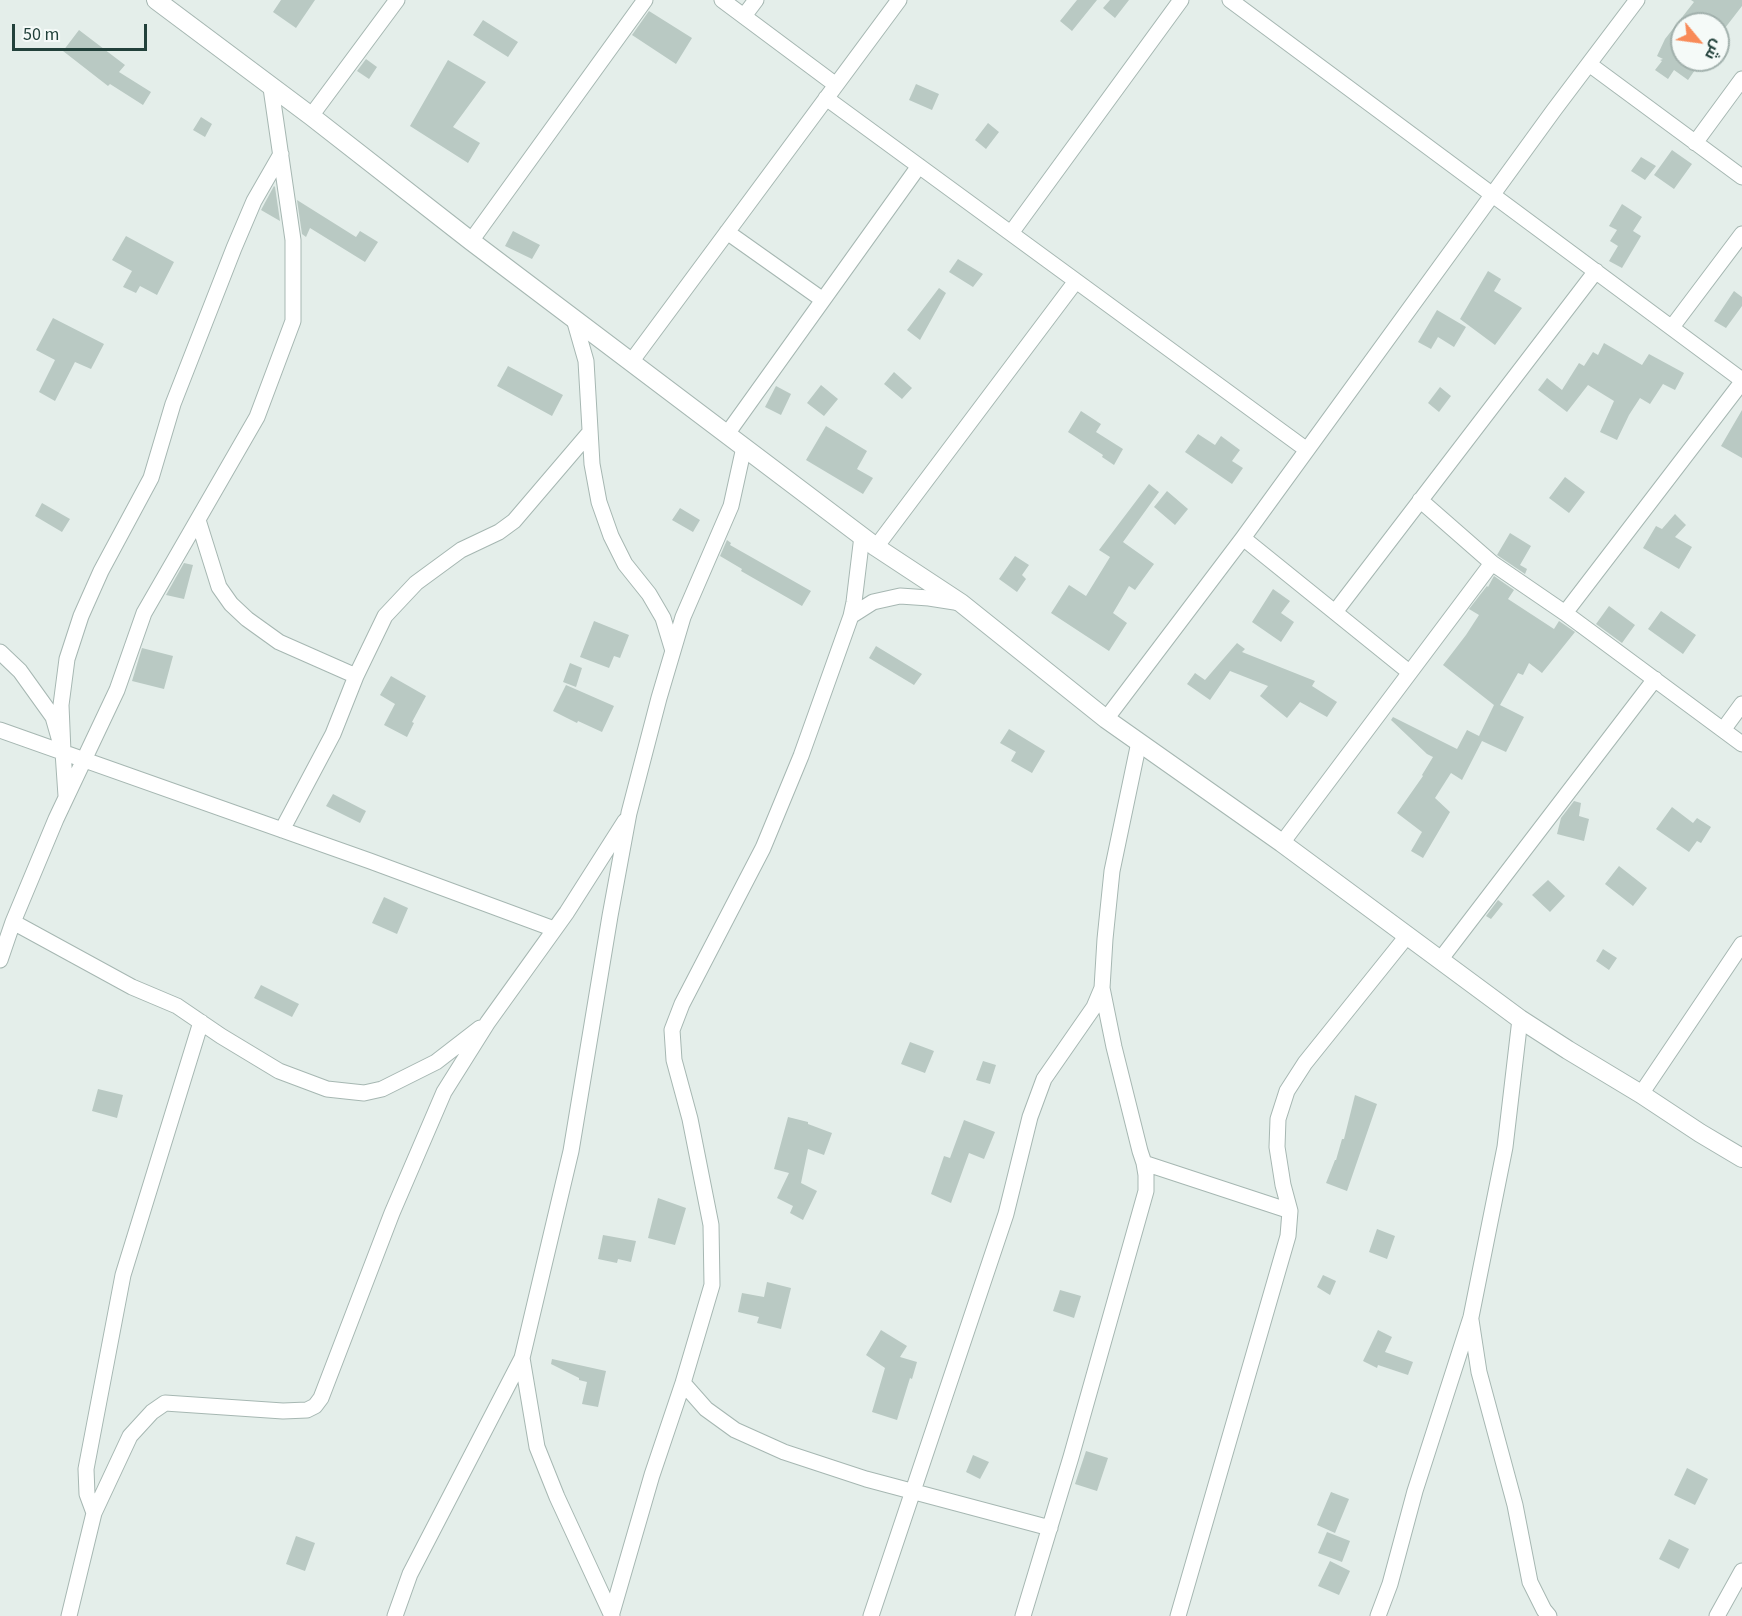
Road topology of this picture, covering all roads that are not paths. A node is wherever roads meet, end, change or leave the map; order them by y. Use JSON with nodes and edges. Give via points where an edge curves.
{"nodes":[{"id":1,"x":156,"y":0,"type":"edge"},
{"id":2,"x":397,"y":0,"type":"edge"},
{"id":3,"x":645,"y":0,"type":"edge"},
{"id":4,"x":722,"y":0,"type":"edge"},
{"id":5,"x":756,"y":0,"type":"edge"},
{"id":6,"x":899,"y":0,"type":"edge"},
{"id":7,"x":1181,"y":0,"type":"edge"},
{"id":8,"x":1230,"y":0,"type":"edge"},
{"id":9,"x":1636,"y":0,"type":"edge"},
{"id":10,"x":744,"y":16,"type":"junction"},
{"id":11,"x":1589,"y":64,"type":"junction"},
{"id":12,"x":1742,"y":79,"type":"edge"},
{"id":13,"x":836,"y":85,"type":"junction"},
{"id":14,"x":271,"y":88,"type":"junction"},
{"id":15,"x":826,"y":98,"type":"junction"},
{"id":16,"x":311,"y":117,"type":"junction"},
{"id":17,"x":1695,"y":143,"type":"junction"},
{"id":18,"x":282,"y":154,"type":"junction"},
{"id":19,"x":919,"y":165,"type":"junction"},
{"id":20,"x":1742,"y":177,"type":"edge"},
{"id":21,"x":1493,"y":194,"type":"junction"},
{"id":22,"x":727,"y":232,"type":"junction"},
{"id":23,"x":1011,"y":233,"type":"junction"},
{"id":24,"x":1742,"y":234,"type":"edge"},
{"id":25,"x":471,"y":241,"type":"junction"},
{"id":26,"x":1596,"y":271,"type":"junction"},
{"id":27,"x":1076,"y":281,"type":"junction"},
{"id":28,"x":823,"y":300,"type":"junction"},
{"id":29,"x":574,"y":319,"type":"junction"},
{"id":30,"x":1672,"y":327,"type":"junction"},
{"id":31,"x":631,"y":362,"type":"junction"},
{"id":32,"x":1742,"y":381,"type":"edge"},
{"id":33,"x":590,"y":432,"type":"junction"},
{"id":34,"x":727,"y":434,"type":"junction"},
{"id":35,"x":744,"y":447,"type":"junction"},
{"id":36,"x":1307,"y":450,"type":"junction"},
{"id":37,"x":1420,"y":500,"type":"junction"},
{"id":38,"x":198,"y":520,"type":"junction"},
{"id":39,"x":1243,"y":538,"type":"junction"},
{"id":40,"x":869,"y":541,"type":"junction"},
{"id":41,"x":1492,"y":562,"type":"junction"},
{"id":42,"x":961,"y":603,"type":"junction"},
{"id":43,"x":1335,"y":612,"type":"junction"},
{"id":44,"x":1565,"y":613,"type":"junction"},
{"id":45,"x":851,"y":616,"type":"junction"},
{"id":46,"x":673,"y":651,"type":"junction"},
{"id":47,"x":0,"y":652,"type":"edge"},
{"id":48,"x":1409,"y":672,"type":"junction"},
{"id":49,"x":356,"y":675,"type":"junction"},
{"id":50,"x":1655,"y":679,"type":"junction"},
{"id":51,"x":1742,"y":704,"type":"edge"},
{"id":52,"x":1106,"y":719,"type":"junction"},
{"id":53,"x":0,"y":730,"type":"edge"},
{"id":54,"x":1723,"y":730,"type":"junction"},
{"id":55,"x":1138,"y":742,"type":"junction"},
{"id":56,"x":1742,"y":744,"type":"edge"},
{"id":57,"x":63,"y":752,"type":"junction"},
{"id":58,"x":85,"y":760,"type":"junction"},
{"id":59,"x":66,"y":797,"type":"junction"},
{"id":60,"x":629,"y":813,"type":"junction"},
{"id":61,"x":282,"y":830,"type":"junction"},
{"id":62,"x":1282,"y":843,"type":"junction"},
{"id":63,"x":13,"y":922,"type":"junction"},
{"id":64,"x":554,"y":929,"type":"junction"},
{"id":65,"x":1407,"y":936,"type":"junction"},
{"id":66,"x":1742,"y":944,"type":"edge"},
{"id":67,"x":0,"y":960,"type":"edge"},
{"id":68,"x":1440,"y":960,"type":"junction"},
{"id":69,"x":1102,"y":988,"type":"junction"},
{"id":70,"x":1520,"y":1019,"type":"junction"},
{"id":71,"x":201,"y":1022,"type":"junction"},
{"id":72,"x":488,"y":1022,"type":"junction"},
{"id":73,"x":1641,"y":1094,"type":"junction"},
{"id":74,"x":1742,"y":1158,"type":"edge"},
{"id":75,"x":1144,"y":1163,"type":"junction"},
{"id":76,"x":1290,"y":1211,"type":"junction"},
{"id":77,"x":1471,"y":1317,"type":"junction"},
{"id":78,"x":522,"y":1358,"type":"junction"},
{"id":79,"x":682,"y":1383,"type":"junction"},
{"id":80,"x":912,"y":1491,"type":"junction"},
{"id":81,"x":94,"y":1512,"type":"junction"},
{"id":82,"x":1050,"y":1528,"type":"junction"},
{"id":83,"x":1742,"y":1571,"type":"edge"},
{"id":84,"x":612,"y":1614,"type":"edge"},
{"id":85,"x":1379,"y":1615,"type":"edge"},
{"id":86,"x":69,"y":1616,"type":"edge"},
{"id":87,"x":395,"y":1616,"type":"edge"},
{"id":88,"x":871,"y":1616,"type":"edge"},
{"id":89,"x":1023,"y":1616,"type":"edge"},
{"id":90,"x":1178,"y":1616,"type":"edge"},
{"id":91,"x":1549,"y":1616,"type":"edge"},
{"id":92,"x":1717,"y":1616,"type":"edge"}],
"edges":[{"from":1,"to":14,"type":"street"},
{"from":2,"to":16,"type":"street"},
{"from":3,"to":25,"type":"street"},
{"from":4,"to":10,"type":"street"},
{"from":5,"to":10,"type":"street"},
{"from":6,"to":13,"type":"street"},
{"from":7,"to":23,"type":"street"},
{"from":8,"to":21,"type":"street"},
{"from":9,"to":11,"type":"street"},
{"from":10,"to":13,"type":"street"},
{"from":11,"to":17,"type":"street"},
{"from":11,"to":21,"type":"street"},
{"from":12,"to":17,"type":"street"},
{"from":13,"to":15,"type":"street"},
{"from":14,"to":16,"type":"street"},
{"from":14,"to":18,"type":"street"},
{"from":15,"to":19,"type":"street"},
{"from":15,"to":22,"type":"street"},
{"from":16,"to":25,"type":"street"},
{"from":17,"to":20,"type":"street"},
{"from":18,"to":38,"type":"street","via":[[293,240],[293,321],[257,417]]},
{"from":18,"to":57,"type":"street","via":[[254,201],[234,248],[173,404],[151,478],[81,616],[67,659],[61,705]]},
{"from":19,"to":23,"type":"street"},
{"from":19,"to":28,"type":"street"},
{"from":21,"to":26,"type":"street"},
{"from":21,"to":36,"type":"street"},
{"from":22,"to":28,"type":"street"},
{"from":22,"to":31,"type":"street"},
{"from":23,"to":27,"type":"street"},
{"from":24,"to":30,"type":"street"},
{"from":25,"to":29,"type":"street"},
{"from":26,"to":30,"type":"street"},
{"from":26,"to":37,"type":"street"},
{"from":27,"to":36,"type":"street"},
{"from":27,"to":40,"type":"street"},
{"from":28,"to":34,"type":"street"},
{"from":29,"to":31,"type":"street"},
{"from":29,"to":33,"type":"street","via":[[586,361]]},
{"from":30,"to":32,"type":"street"},
{"from":31,"to":34,"type":"street"},
{"from":32,"to":44,"type":"street"},
{"from":33,"to":46,"type":"street","via":[[599,502],[611,536],[625,564],[663,618]]},
{"from":33,"to":49,"type":"street","via":[[514,521],[461,550],[416,584],[385,616]]},
{"from":34,"to":35,"type":"street"},
{"from":35,"to":40,"type":"street"},
{"from":35,"to":46,"type":"street","via":[[731,506],[683,617]]},
{"from":36,"to":39,"type":"street"},
{"from":37,"to":41,"type":"street"},
{"from":37,"to":43,"type":"street"},
{"from":38,"to":49,"type":"street","via":[[219,587],[231,604],[279,642]]},
{"from":38,"to":58,"type":"street","via":[[144,613],[117,690]]},
{"from":39,"to":43,"type":"street"},
{"from":39,"to":52,"type":"street"},
{"from":40,"to":42,"type":"street"},
{"from":40,"to":45,"type":"street"},
{"from":41,"to":44,"type":"street"},
{"from":41,"to":48,"type":"street"},
{"from":42,"to":45,"type":"street","via":[[900,596],[873,602]]},
{"from":42,"to":52,"type":"street"},
{"from":43,"to":48,"type":"street"},
{"from":44,"to":50,"type":"street"},
{"from":45,"to":79,"type":"street","via":[[763,848],[672,1030],[674,1060],[711,1225],[712,1285]]},
{"from":46,"to":60,"type":"street"},
{"from":47,"to":57,"type":"street","via":[[20,671],[53,717]]},
{"from":48,"to":62,"type":"street"},
{"from":49,"to":61,"type":"street","via":[[333,734]]},
{"from":50,"to":54,"type":"street"},
{"from":50,"to":68,"type":"street"},
{"from":51,"to":54,"type":"street"},
{"from":52,"to":55,"type":"street"},
{"from":53,"to":57,"type":"street"},
{"from":54,"to":56,"type":"street"},
{"from":55,"to":62,"type":"street"},
{"from":55,"to":69,"type":"street","via":[[1112,871]]},
{"from":57,"to":58,"type":"street"},
{"from":57,"to":59,"type":"street"},
{"from":58,"to":59,"type":"street"},
{"from":58,"to":61,"type":"street"},
{"from":59,"to":63,"type":"street"},
{"from":60,"to":64,"type":"street"},
{"from":60,"to":78,"type":"street","via":[[571,1150]]},
{"from":61,"to":64,"type":"street"},
{"from":62,"to":65,"type":"street"},
{"from":63,"to":67,"type":"street"},
{"from":63,"to":71,"type":"street"},
{"from":64,"to":72,"type":"street"},
{"from":65,"to":68,"type":"street"},
{"from":65,"to":76,"type":"street","via":[[1287,1091],[1278,1119],[1277,1147]]},
{"from":66,"to":73,"type":"street"},
{"from":68,"to":70,"type":"street"},
{"from":69,"to":75,"type":"street"},
{"from":69,"to":80,"type":"street","via":[[1044,1079],[1030,1117],[1006,1214]]},
{"from":70,"to":73,"type":"street"},
{"from":70,"to":77,"type":"street","via":[[1505,1147]]},
{"from":71,"to":72,"type":"street","via":[[279,1071],[327,1089],[364,1093],[382,1089],[436,1062]]},
{"from":71,"to":81,"type":"street","via":[[123,1275],[86,1469],[87,1494]]},
{"from":72,"to":81,"type":"street","via":[[444,1092],[315,1406],[283,1411],[165,1403],[130,1436]]},
{"from":73,"to":74,"type":"street"},
{"from":75,"to":76,"type":"street"},
{"from":75,"to":82,"type":"street","via":[[1146,1191]]},
{"from":76,"to":90,"type":"street","via":[[1288,1236]]},
{"from":77,"to":85,"type":"street"},
{"from":77,"to":91,"type":"street","via":[[1479,1372],[1515,1505],[1530,1582]]},
{"from":78,"to":84,"type":"street","via":[[537,1448]]},
{"from":78,"to":87,"type":"street","via":[[410,1574]]},
{"from":79,"to":80,"type":"street","via":[[706,1409],[735,1430],[784,1452]]},
{"from":79,"to":84,"type":"street"},
{"from":80,"to":82,"type":"street"},
{"from":80,"to":88,"type":"street"},
{"from":81,"to":86,"type":"street"},
{"from":82,"to":89,"type":"street"},
{"from":83,"to":92,"type":"street"}]}
